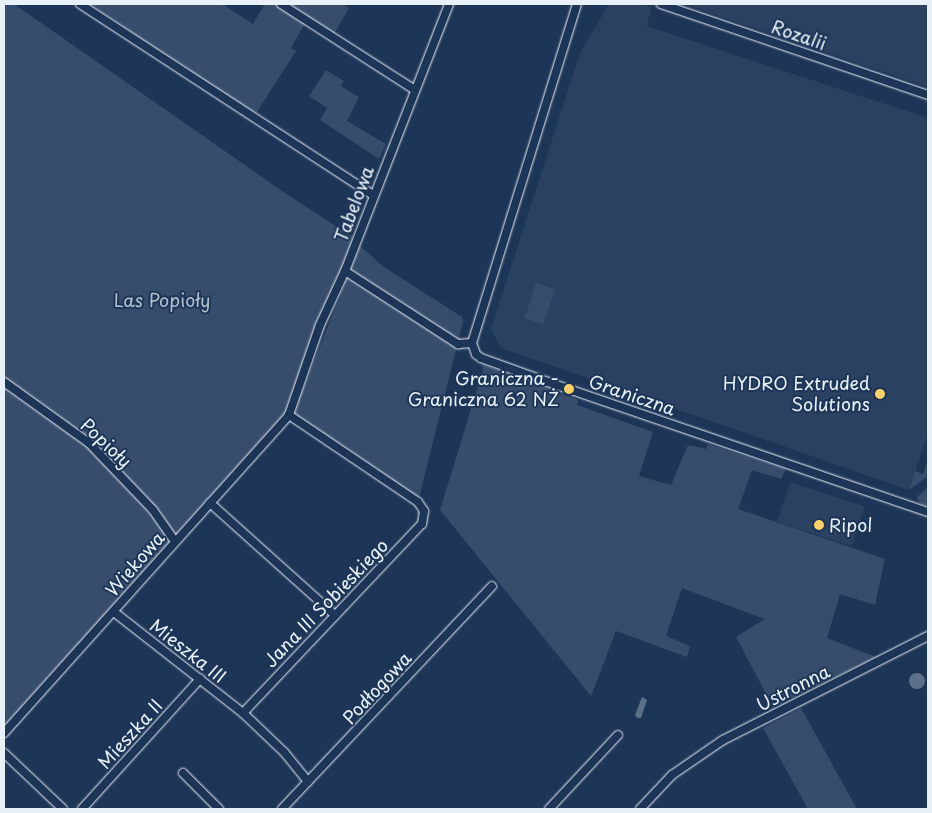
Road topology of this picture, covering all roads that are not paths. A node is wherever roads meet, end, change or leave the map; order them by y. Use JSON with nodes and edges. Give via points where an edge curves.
{"nodes":[{"id":1,"x":80,"y":4,"type":"edge"},
{"id":2,"x":281,"y":4,"type":"edge"},
{"id":3,"x":449,"y":4,"type":"edge"},
{"id":4,"x":577,"y":4,"type":"edge"},
{"id":5,"x":661,"y":4,"type":"edge"},
{"id":6,"x":415,"y":90,"type":"junction"},
{"id":7,"x":928,"y":95,"type":"edge"},
{"id":8,"x":373,"y":195,"type":"junction"},
{"id":9,"x":346,"y":270,"type":"junction"},
{"id":10,"x":472,"y":343,"type":"junction"},
{"id":11,"x":4,"y":382,"type":"edge"},
{"id":12,"x":289,"y":415,"type":"junction"},
{"id":13,"x":210,"y":503,"type":"junction"},
{"id":14,"x":928,"y":512,"type":"edge"},
{"id":15,"x":175,"y":541,"type":"junction"},
{"id":16,"x":492,"y":586,"type":"dead end"},
{"id":17,"x":114,"y":612,"type":"junction"},
{"id":18,"x":335,"y":615,"type":"junction"},
{"id":19,"x":928,"y":636,"type":"edge"},
{"id":20,"x":200,"y":679,"type":"junction"},
{"id":21,"x":242,"y":713,"type":"junction"},
{"id":22,"x":4,"y":733,"type":"edge"},
{"id":23,"x":618,"y":735,"type":"dead end"},
{"id":24,"x":4,"y":754,"type":"edge"},
{"id":25,"x":183,"y":773,"type":"dead end"},
{"id":26,"x":308,"y":782,"type":"junction"},
{"id":27,"x":63,"y":809,"type":"edge"},
{"id":28,"x":82,"y":809,"type":"edge"},
{"id":29,"x":219,"y":809,"type":"edge"},
{"id":30,"x":282,"y":809,"type":"edge"},
{"id":31,"x":549,"y":809,"type":"edge"},
{"id":32,"x":640,"y":809,"type":"edge"}],
"edges":[{"from":1,"to":8,"type":"street"},
{"from":2,"to":6,"type":"street"},
{"from":3,"to":6,"type":"street","name":"Tabelowa"},
{"from":4,"to":10,"type":"street"},
{"from":5,"to":7,"type":"street","name":"Rozalii"},
{"from":6,"to":8,"type":"street","name":"Tabelowa"},
{"from":8,"to":9,"type":"street","name":"Tabelowa"},
{"from":9,"to":10,"type":"street","via":[[458,344]]},
{"from":9,"to":12,"type":"street","name":"Tabelowa","via":[[320,325]]},
{"from":10,"to":14,"type":"street","name":"Graniczna","via":[[473,350],[481,358]]},
{"from":11,"to":15,"type":"street","name":"Popioły","via":[[89,443],[153,510]]},
{"from":12,"to":13,"type":"street","name":"Wiekowa"},
{"from":12,"to":18,"type":"street","name":"Jana III Sobieskiego","via":[[418,502],[424,510],[422,524]]},
{"from":13,"to":15,"type":"street","name":"Wiekowa"},
{"from":13,"to":18,"type":"street"},
{"from":15,"to":17,"type":"street","name":"Wiekowa"},
{"from":16,"to":26,"type":"street","name":"Podłogowa"},
{"from":17,"to":20,"type":"street","name":"Mieszka III"},
{"from":17,"to":22,"type":"street","name":"Wiekowa"},
{"from":18,"to":21,"type":"street","name":"Jana III Sobieskiego"},
{"from":19,"to":32,"type":"street","name":"Ustronna","via":[[723,740],[675,772]]},
{"from":20,"to":21,"type":"street","name":"Mieszka III"},
{"from":20,"to":28,"type":"street","name":"Mieszka II"},
{"from":21,"to":26,"type":"street","name":"Mieszka III","via":[[284,752]]},
{"from":23,"to":31,"type":"street"},
{"from":24,"to":27,"type":"street"},
{"from":25,"to":29,"type":"street"},
{"from":26,"to":30,"type":"street","name":"Podłogowa"}]}
